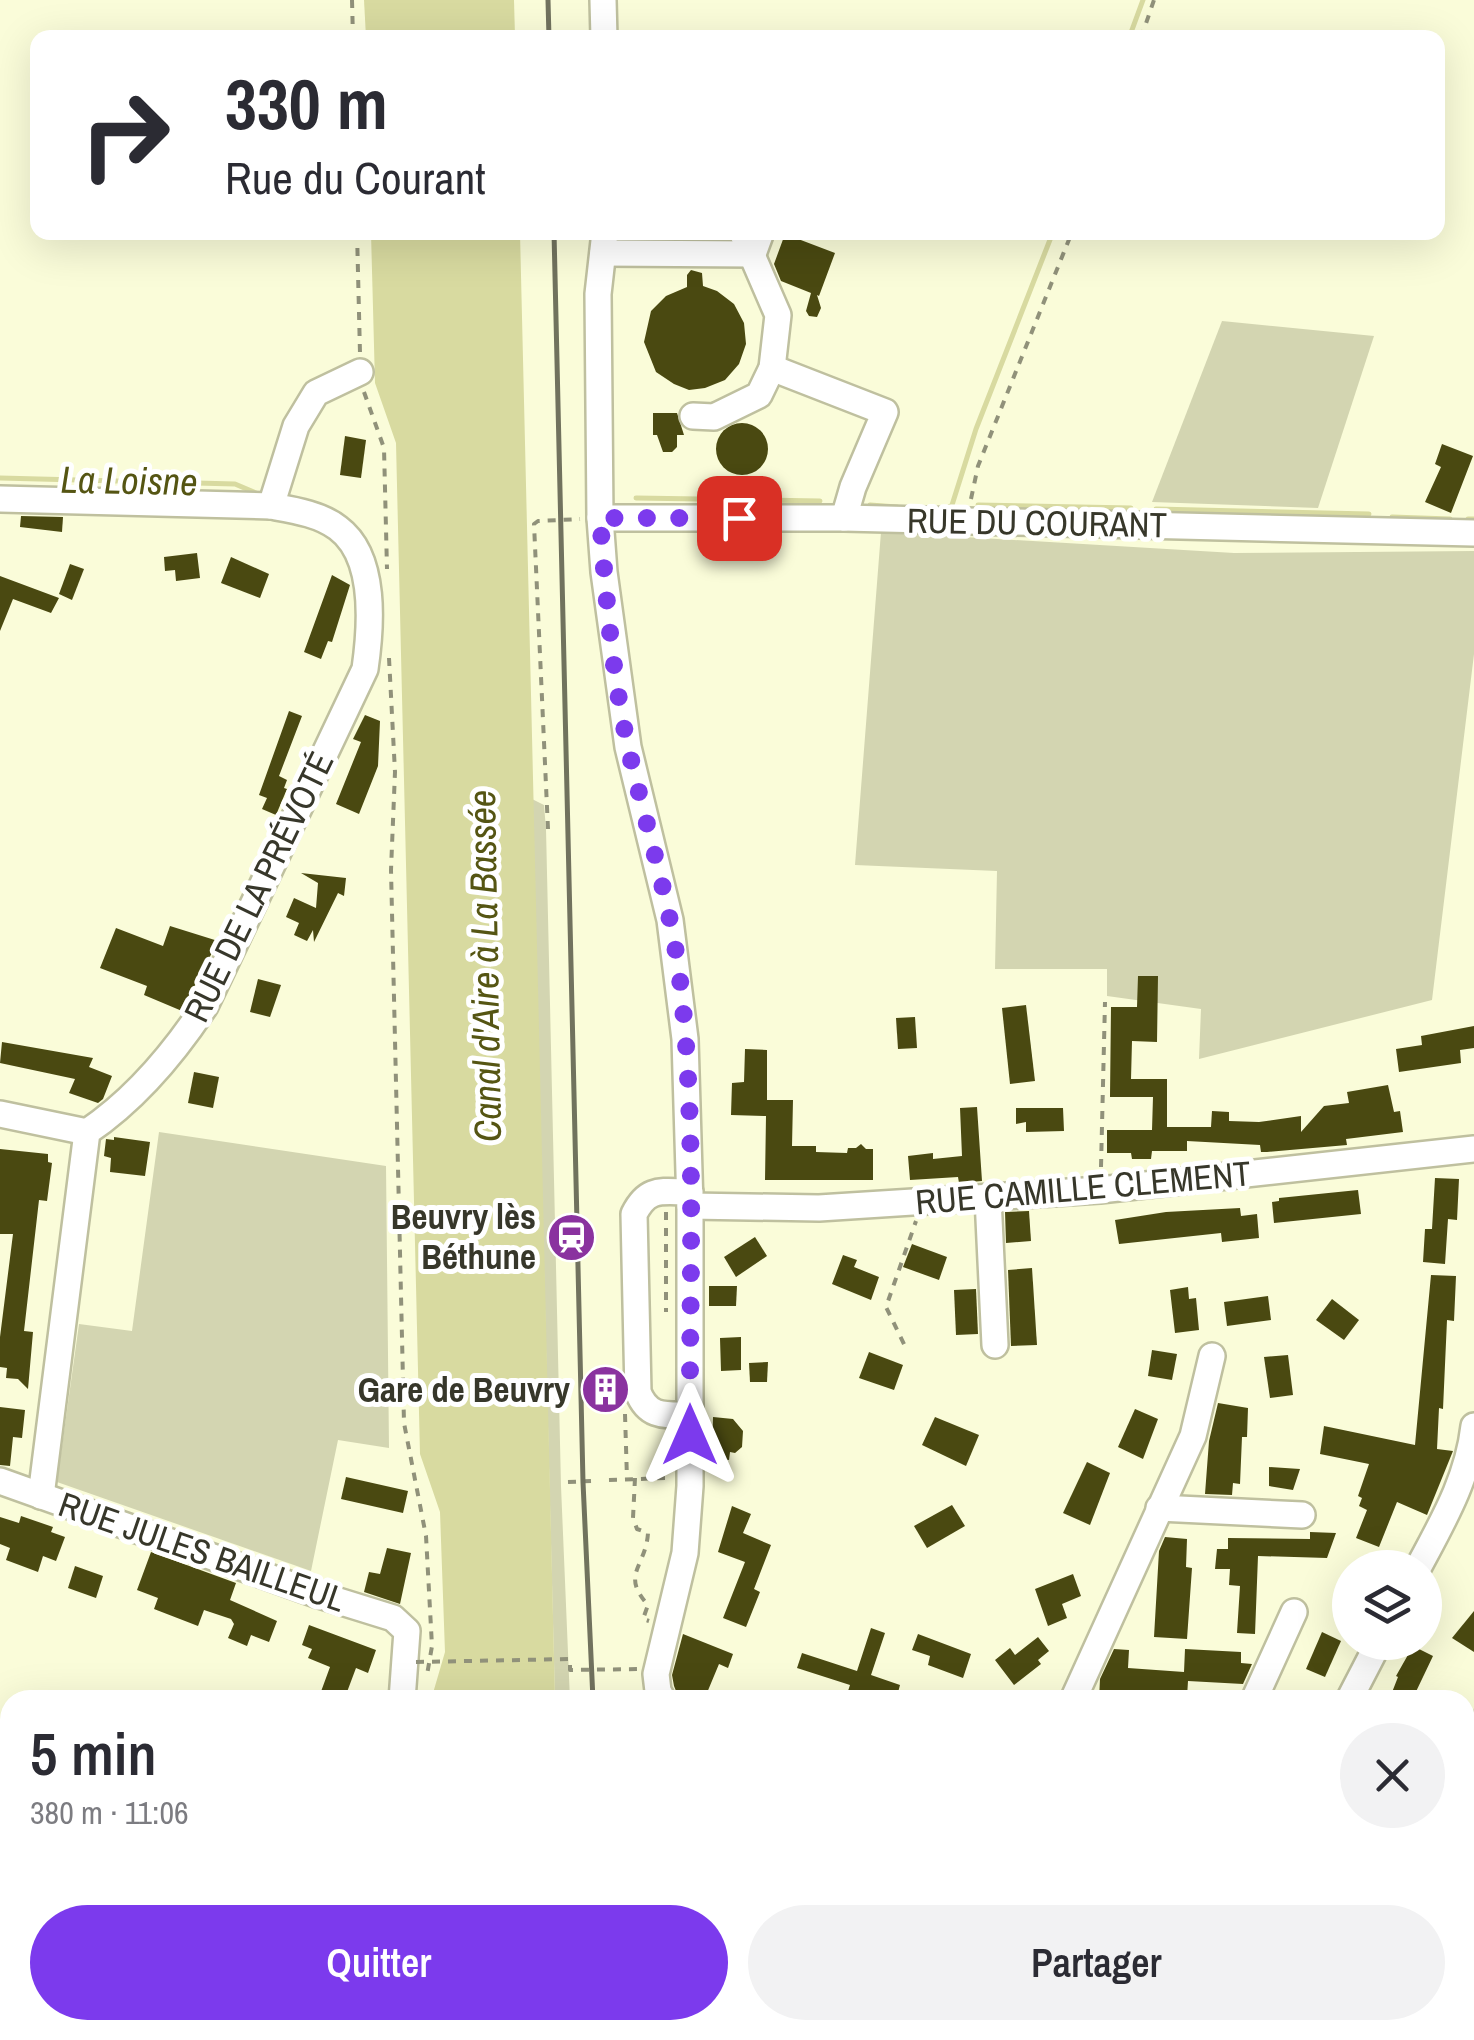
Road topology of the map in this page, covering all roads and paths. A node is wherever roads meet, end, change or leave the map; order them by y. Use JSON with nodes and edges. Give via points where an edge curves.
{"nodes":[{"id":1,"x":352,"y":0,"type":"edge"},
{"id":2,"x":603,"y":0,"type":"edge"},
{"id":3,"x":1154,"y":0,"type":"edge"},
{"id":4,"x":353,"y":30,"type":"edge"},
{"id":5,"x":604,"y":30,"type":"edge"},
{"id":6,"x":1144,"y":30,"type":"edge"},
{"id":7,"x":357,"y":240,"type":"edge"},
{"id":8,"x":752,"y":240,"type":"edge"},
{"id":9,"x":1069,"y":240,"type":"edge"},
{"id":10,"x":604,"y":243,"type":"edge"},
{"id":11,"x":772,"y":368,"type":"junction"},
{"id":12,"x":360,"y":372,"type":"junction"},
{"id":13,"x":693,"y":416,"type":"dead end"},
{"id":14,"x":0,"y":499,"type":"edge"},
{"id":15,"x":271,"y":506,"type":"junction"},
{"id":16,"x":600,"y":518,"type":"junction"},
{"id":17,"x":844,"y":518,"type":"junction"},
{"id":18,"x":966,"y":523,"type":"junction"},
{"id":19,"x":1474,"y":533,"type":"edge"},
{"id":20,"x":387,"y":572,"type":"dead end"},
{"id":21,"x":389,"y":645,"type":"dead end"},
{"id":22,"x":548,"y":828,"type":"dead end"},
{"id":23,"x":1105,"y":1002,"type":"dead end"},
{"id":24,"x":0,"y":1114,"type":"edge"},
{"id":25,"x":87,"y":1132,"type":"junction"},
{"id":26,"x":1474,"y":1149,"type":"edge"},
{"id":27,"x":1100,"y":1190,"type":"junction"},
{"id":28,"x":988,"y":1198,"type":"junction"},
{"id":29,"x":690,"y":1199,"type":"junction"},
{"id":30,"x":922,"y":1202,"type":"junction"},
{"id":31,"x":904,"y":1344,"type":"dead end"},
{"id":32,"x":995,"y":1345,"type":"dead end"},
{"id":33,"x":1212,"y":1356,"type":"dead end"},
{"id":34,"x":638,"y":1386,"type":"junction"},
{"id":35,"x":690,"y":1414,"type":"junction"},
{"id":36,"x":1474,"y":1426,"type":"edge"},
{"id":37,"x":635,"y":1478,"type":"junction"},
{"id":38,"x":627,"y":1479,"type":"junction"},
{"id":39,"x":0,"y":1480,"type":"edge"},
{"id":40,"x":609,"y":1480,"type":"dead end"},
{"id":41,"x":568,"y":1482,"type":"dead end"},
{"id":42,"x":591,"y":1482,"type":"dead end"},
{"id":43,"x":690,"y":1486,"type":"junction"},
{"id":44,"x":41,"y":1496,"type":"junction"},
{"id":45,"x":1159,"y":1508,"type":"junction"},
{"id":46,"x":1302,"y":1515,"type":"dead end"},
{"id":47,"x":1428,"y":1550,"type":"edge"},
{"id":48,"x":1294,"y":1612,"type":"dead end"},
{"id":49,"x":666,"y":1629,"type":"junction"},
{"id":50,"x":1370,"y":1660,"type":"edge"},
{"id":51,"x":416,"y":1662,"type":"dead end"},
{"id":52,"x":641,"y":1668,"type":"dead end"},
{"id":53,"x":412,"y":1690,"type":"edge"},
{"id":54,"x":414,"y":1690,"type":"edge"},
{"id":55,"x":660,"y":1690,"type":"edge"},
{"id":56,"x":1077,"y":1690,"type":"edge"},
{"id":57,"x":1259,"y":1690,"type":"edge"},
{"id":58,"x":1355,"y":1690,"type":"edge"}],
"edges":[{"from":1,"to":4,"type":"path"},
{"from":2,"to":5,"type":"street"},
{"from":3,"to":6,"type":"path"},
{"from":7,"to":12,"type":"path"},
{"from":8,"to":10,"type":"street"},
{"from":8,"to":11,"type":"street","via":[[778,315]]},
{"from":9,"to":18,"type":"path","via":[[978,466]]},
{"from":10,"to":16,"type":"street","via":[[598,294]]},
{"from":11,"to":13,"type":"street","via":[[759,395],[714,417]]},
{"from":11,"to":17,"type":"street","via":[[884,412]]},
{"from":12,"to":15,"type":"street","via":[[316,392],[288,448]]},
{"from":12,"to":20,"type":"path","via":[[384,448]]},
{"from":14,"to":15,"type":"street"},
{"from":15,"to":25,"type":"street","name":"RUE DE LA PRÉVOTÉ","via":[[336,526],[354,542],[366,576],[365,669],[205,1006],[184,1038]]},
{"from":16,"to":17,"type":"street","name":"RUE DU COURANT"},
{"from":16,"to":22,"type":"path","via":[[534,524]]},
{"from":16,"to":29,"type":"street","via":[[625,728],[680,984]]},
{"from":17,"to":18,"type":"street","name":"RUE DU COURANT"},
{"from":18,"to":19,"type":"street","name":"RUE DU COURANT"},
{"from":21,"to":54,"type":"path","via":[[404,1423],[426,1536],[432,1646]]},
{"from":23,"to":27,"type":"path"},
{"from":24,"to":25,"type":"street"},
{"from":25,"to":44,"type":"street"},
{"from":26,"to":27,"type":"street","name":"RUE CAMILLE CLEMENT"},
{"from":27,"to":28,"type":"street","name":"RUE CAMILLE CLEMENT"},
{"from":28,"to":30,"type":"street","name":"RUE CAMILLE CLEMENT"},
{"from":28,"to":32,"type":"street"},
{"from":29,"to":30,"type":"street","name":"RUE CAMILLE CLEMENT","via":[[819,1208]]},
{"from":29,"to":34,"type":"street","name":"RUE CAMILLE CLEMENT","via":[[652,1192],[634,1214]]},
{"from":29,"to":35,"type":"street"},
{"from":30,"to":31,"type":"path","via":[[886,1307]]},
{"from":33,"to":45,"type":"street","via":[[1193,1436]]},
{"from":34,"to":35,"type":"street","via":[[654,1414]]},
{"from":34,"to":38,"type":"path","via":[[625,1388]]},
{"from":35,"to":43,"type":"street"},
{"from":36,"to":47,"type":"street","via":[[1460,1490]]},
{"from":37,"to":38,"type":"path"},
{"from":37,"to":43,"type":"path"},
{"from":37,"to":49,"type":"path","via":[[633,1518],[648,1534],[634,1572],[635,1591],[648,1605],[643,1619]]},
{"from":38,"to":40,"type":"path"},
{"from":39,"to":44,"type":"street","name":"RUE JULES BAILLEUL"},
{"from":41,"to":42,"type":"path"},
{"from":43,"to":49,"type":"street","via":[[685,1553]]},
{"from":44,"to":53,"type":"street","name":"RUE JULES BAILLEUL","via":[[404,1625]]},
{"from":45,"to":46,"type":"street"},
{"from":45,"to":56,"type":"street"},
{"from":48,"to":57,"type":"street"},
{"from":49,"to":55,"type":"street","via":[[656,1674]]},
{"from":50,"to":58,"type":"street"},
{"from":51,"to":52,"type":"path","bridge":true,"via":[[570,1658],[570,1670]]}]}
